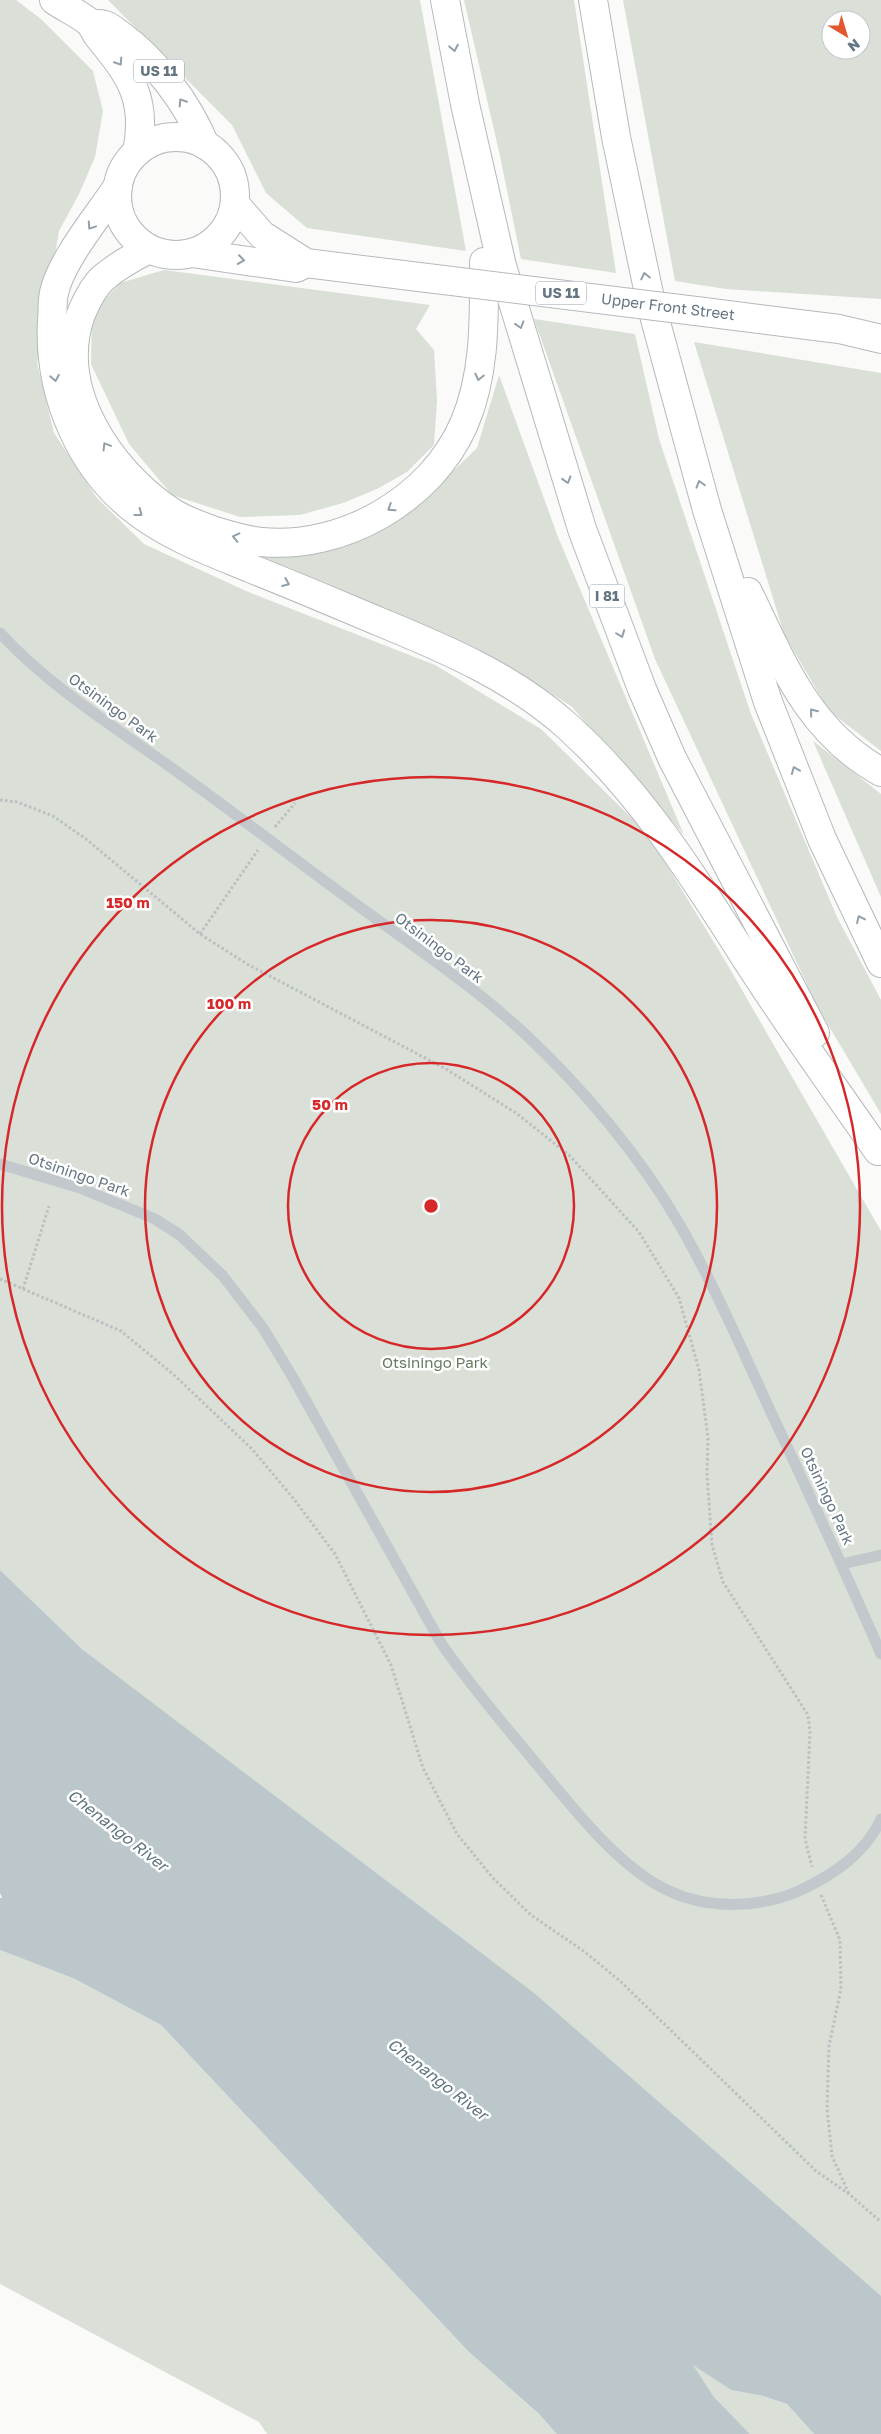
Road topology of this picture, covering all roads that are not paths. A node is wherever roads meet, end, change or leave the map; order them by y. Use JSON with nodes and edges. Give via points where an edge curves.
{"nodes":[{"id":1,"x":54,"y":0,"type":"edge"},
{"id":2,"x":445,"y":0,"type":"edge"},
{"id":3,"x":592,"y":0,"type":"edge"},
{"id":4,"x":90,"y":23,"type":"junction"},
{"id":5,"x":205,"y":145,"type":"junction"},
{"id":6,"x":137,"y":152,"type":"junction"},
{"id":7,"x":118,"y":186,"type":"junction"},
{"id":8,"x":484,"y":188,"type":"junction"},
{"id":9,"x":235,"y":204,"type":"junction"},
{"id":10,"x":149,"y":249,"type":"junction"},
{"id":11,"x":192,"y":253,"type":"junction"},
{"id":12,"x":306,"y":264,"type":"junction"},
{"id":13,"x":881,"y":339,"type":"edge"},
{"id":14,"x":707,"y":510,"type":"junction"},
{"id":15,"x":0,"y":633,"type":"edge"},
{"id":16,"x":881,"y":772,"type":"edge"},
{"id":17,"x":881,"y":963,"type":"edge"},
{"id":18,"x":879,"y":1154,"type":"edge"},
{"id":19,"x":0,"y":1164,"type":"edge"},
{"id":20,"x":881,"y":1555,"type":"edge"},
{"id":21,"x":842,"y":1564,"type":"junction"},
{"id":22,"x":881,"y":1654,"type":"edge"},
{"id":23,"x":881,"y":1819,"type":"edge"}],
"edges":[{"from":1,"to":4,"type":"main road","name":"Upper Front Street","number":"US 11"},
{"from":2,"to":8,"type":"main road","number":"I 81","one_way":true},
{"from":14,"to":3,"type":"main road","one_way":true,"via":[[652,308]]},
{"from":5,"to":4,"type":"main road","name":"Upper Front Street","number":"US 11","one_way":true,"via":[[180,99],[150,61],[105,24]]},
{"from":4,"to":6,"type":"main road","name":"Upper Front Street","number":"US 11","one_way":true,"via":[[119,60],[133,88],[140,121]]},
{"from":5,"to":6,"type":"main road","name":"Upper Front Street","via":[[187,138],[168,138],[149,143]]},
{"from":5,"to":9,"type":"main road","name":"Upper Front Street","number":"US 11","via":[[217,154],[228,170],[234,184]]},
{"from":6,"to":7,"type":"main road","name":"Upper Front Street","number":"US 11","via":[[125,167]]},
{"from":7,"to":10,"type":"main road","name":"Upper Front Street","number":"US 11","via":[[118,208],[122,219],[130,232]]},
{"from":7,"to":18,"type":"main road","one_way":true,"via":[[65,264],[54,292],[50,346],[55,382],[64,411],[77,440],[111,489],[140,514],[181,539],[435,645],[514,686],[567,726],[637,798],[700,885],[753,970]]},
{"from":8,"to":10,"type":"main road","one_way":true,"via":[[481,368],[464,426],[445,456],[403,500],[351,529],[321,537],[261,542],[197,525],[170,512],[131,481],[87,414],[73,371],[76,328],[102,279],[125,261]]},
{"from":8,"to":18,"type":"main road","number":"I 81","one_way":true,"via":[[502,266],[582,529],[642,689],[672,758],[729,871]]},
{"from":9,"to":11,"type":"main road","name":"Upper Front Street","via":[[231,219],[221,235],[210,245]]},
{"from":9,"to":12,"type":"main road","name":"Upper Front Street","number":"US 11","via":[[262,235]]},
{"from":10,"to":11,"type":"main road","name":"Upper Front Street","number":"US 11","via":[[170,255]]},
{"from":11,"to":12,"type":"main road","name":"Upper Front Street","number":"US 11","one_way":true,"via":[[296,268]]},
{"from":12,"to":13,"type":"main road","name":"Upper Front Street","number":"US 11","bridge":true,"via":[[839,329]]},
{"from":16,"to":14,"type":"main road","one_way":true,"via":[[859,760],[832,736],[802,699]]},
{"from":17,"to":14,"type":"main road","one_way":true,"via":[[822,839],[768,702]]},
{"from":15,"to":21,"type":"lane","name":"Otsiningo Park","via":[[44,676],[450,973],[522,1031],[558,1067],[612,1128],[678,1223],[709,1278]]},
{"from":19,"to":23,"type":"lane","name":"Otsiningo Park","via":[[80,1188],[155,1219],[180,1235],[223,1276],[263,1328],[441,1643],[472,1687],[573,1808],[613,1850],[652,1882],[692,1900],[739,1906],[785,1897],[846,1864]]},
{"from":20,"to":21,"type":"lane"},
{"from":21,"to":22,"type":"lane","name":"Otsiningo Park"}]}
